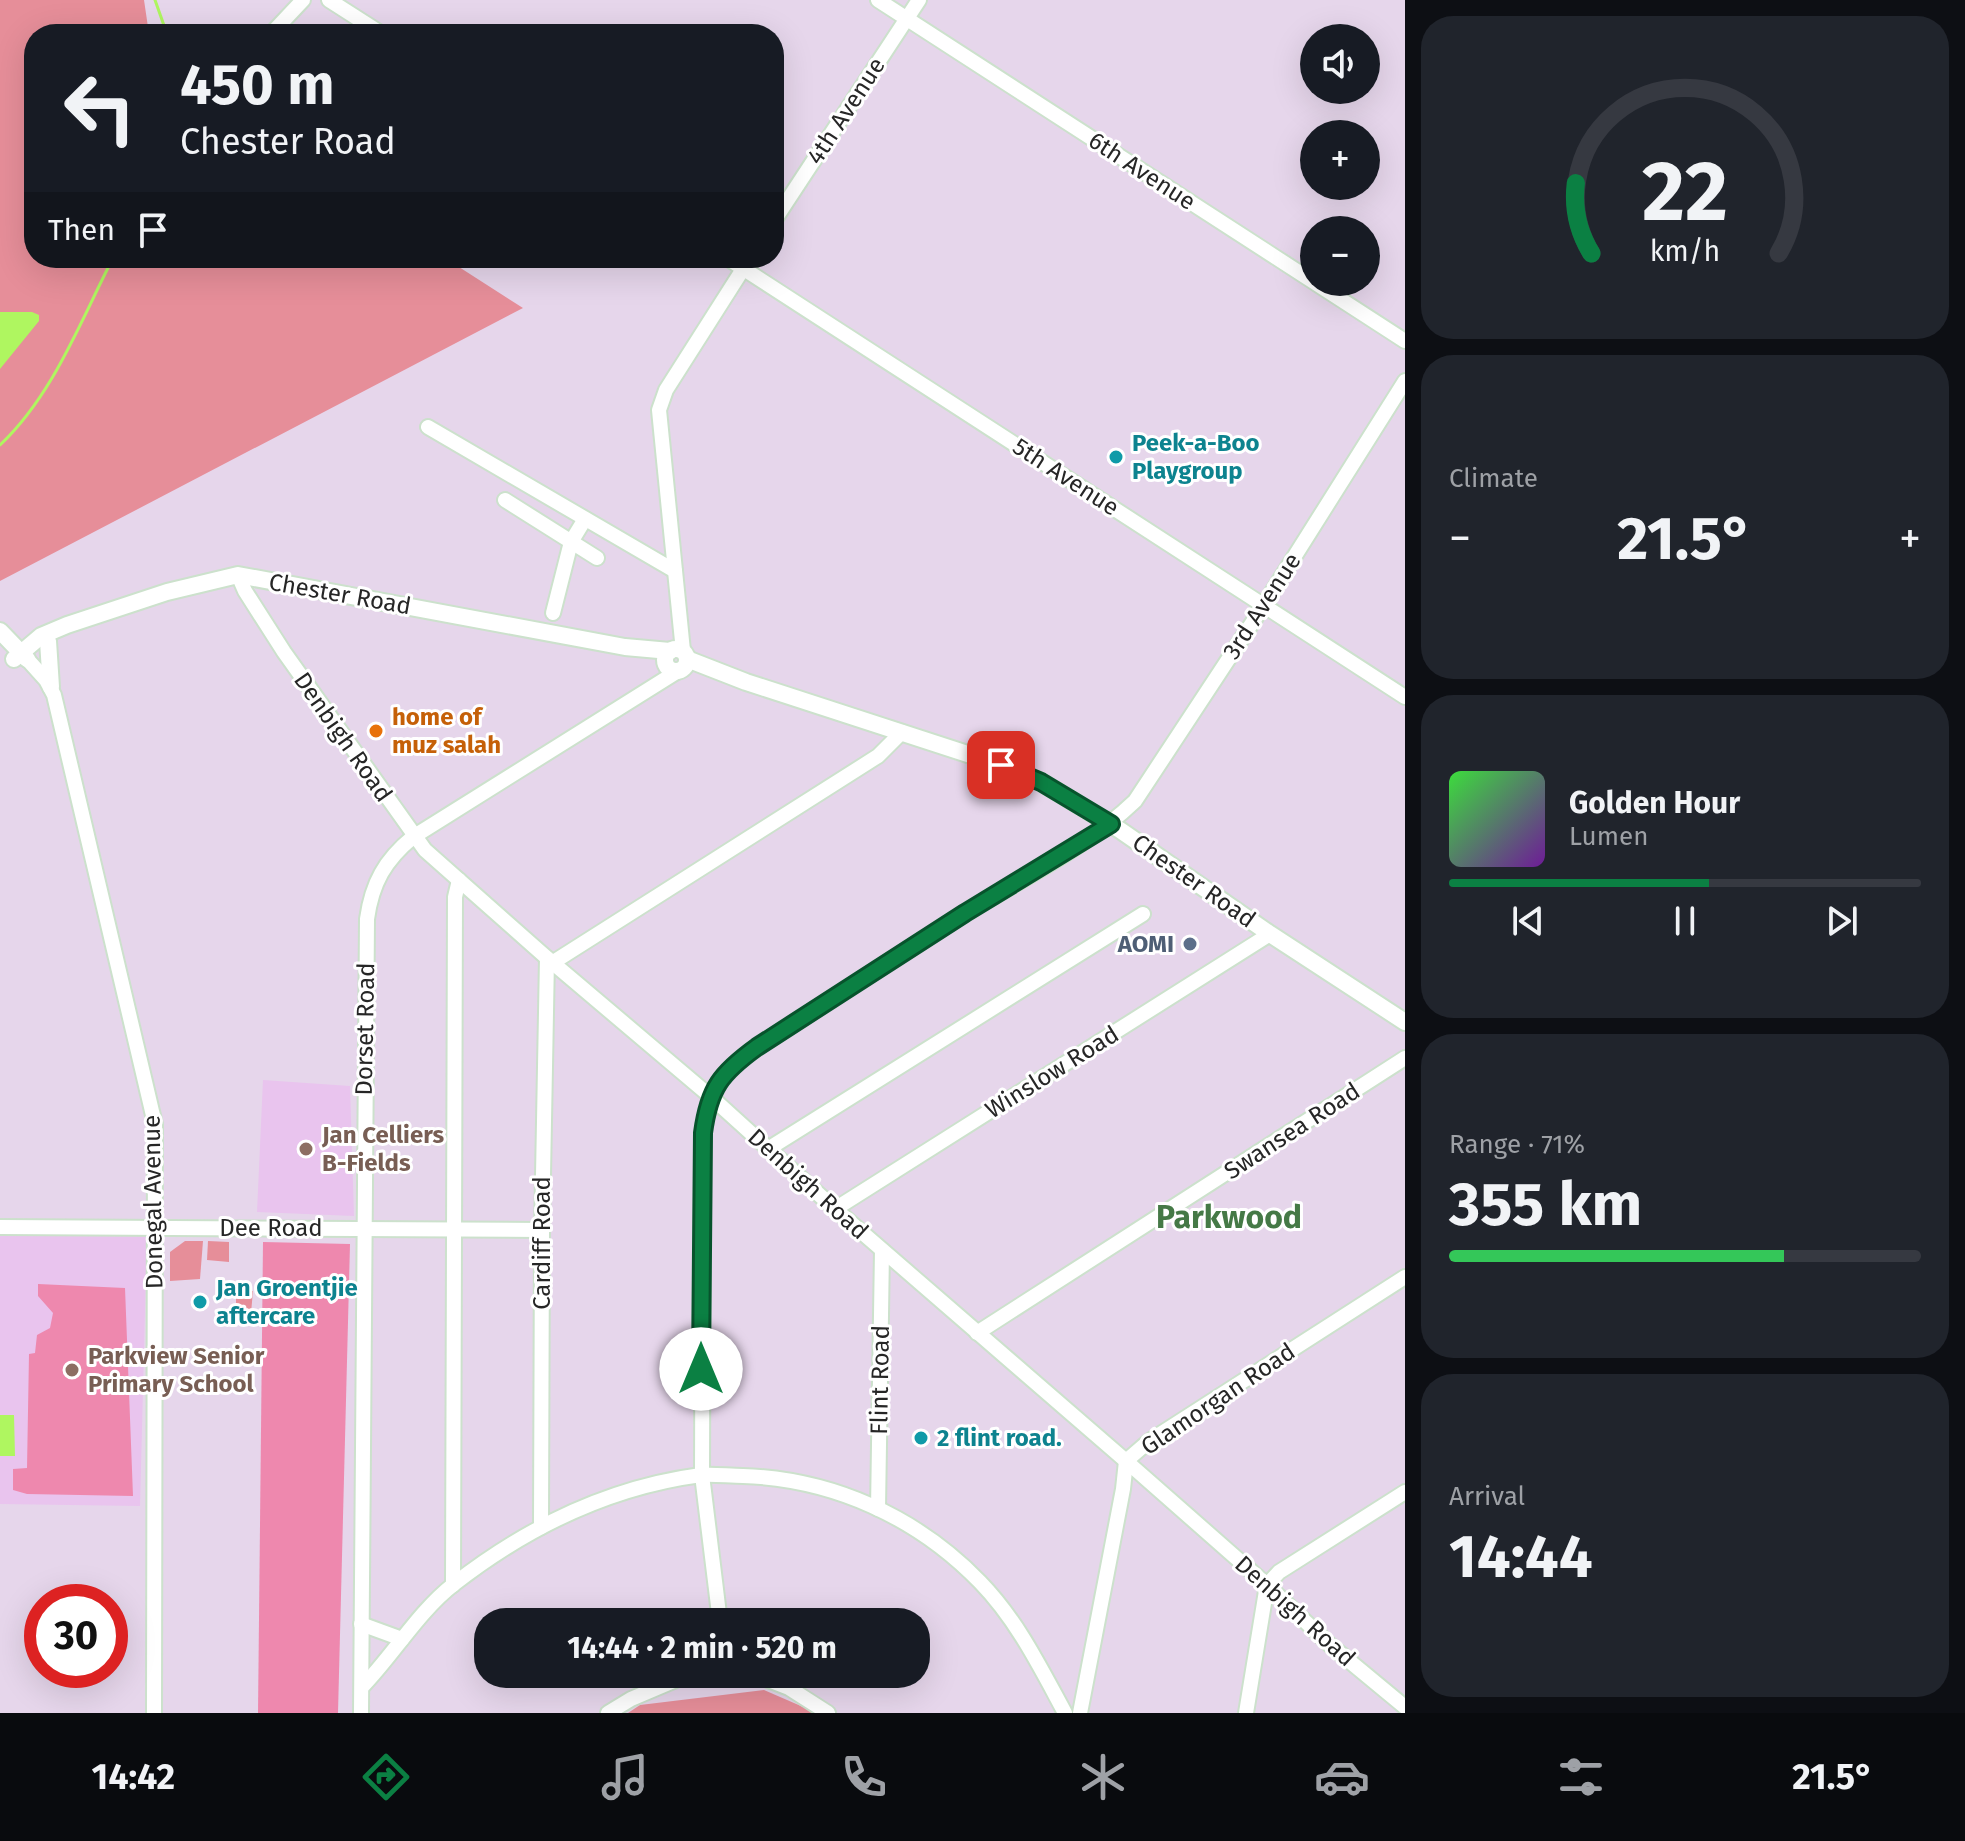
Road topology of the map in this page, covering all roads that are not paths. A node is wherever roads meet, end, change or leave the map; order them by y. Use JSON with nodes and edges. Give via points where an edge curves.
{"nodes":[{"id":1,"x":303,"y":0,"type":"edge"},
{"id":2,"x":329,"y":0,"type":"edge"},
{"id":3,"x":878,"y":0,"type":"edge"},
{"id":4,"x":919,"y":0,"type":"edge"},
{"id":5,"x":907,"y":18,"type":"junction"},
{"id":6,"x":280,"y":24,"type":"edge"},
{"id":7,"x":366,"y":24,"type":"edge"},
{"id":8,"x":784,"y":206,"type":"edge"},
{"id":9,"x":744,"y":268,"type":"edge"},
{"id":10,"x":755,"y":268,"type":"edge"},
{"id":11,"x":1405,"y":341,"type":"edge"},
{"id":12,"x":1405,"y":381,"type":"edge"},
{"id":13,"x":428,"y":427,"type":"dead end"},
{"id":14,"x":505,"y":500,"type":"dead end"},
{"id":15,"x":585,"y":519,"type":"junction"},
{"id":16,"x":571,"y":542,"type":"junction"},
{"id":17,"x":597,"y":558,"type":"dead end"},
{"id":18,"x":675,"y":571,"type":"junction"},
{"id":19,"x":238,"y":575,"type":"junction"},
{"id":20,"x":1264,"y":605,"type":"junction"},
{"id":21,"x":553,"y":613,"type":"dead end"},
{"id":22,"x":0,"y":630,"type":"edge"},
{"id":23,"x":42,"y":640,"type":"junction"},
{"id":24,"x":0,"y":645,"type":"edge"},
{"id":25,"x":21,"y":659,"type":"junction"},
{"id":26,"x":676,"y":660,"type":"junction"},
{"id":27,"x":53,"y":695,"type":"junction"},
{"id":28,"x":1405,"y":697,"type":"edge"},
{"id":29,"x":902,"y":732,"type":"junction"},
{"id":30,"x":1111,"y":824,"type":"junction"},
{"id":31,"x":413,"y":837,"type":"junction"},
{"id":32,"x":459,"y":880,"type":"junction"},
{"id":33,"x":1143,"y":914,"type":"dead end"},
{"id":34,"x":1270,"y":934,"type":"junction"},
{"id":35,"x":549,"y":960,"type":"junction"},
{"id":36,"x":1405,"y":1022,"type":"edge"},
{"id":37,"x":1405,"y":1058,"type":"edge"},
{"id":38,"x":710,"y":1096,"type":"junction"},
{"id":39,"x":768,"y":1149,"type":"junction"},
{"id":40,"x":835,"y":1209,"type":"junction"},
{"id":41,"x":0,"y":1227,"type":"edge"},
{"id":42,"x":155,"y":1227,"type":"junction"},
{"id":43,"x":364,"y":1228,"type":"junction"},
{"id":44,"x":452,"y":1229,"type":"junction"},
{"id":45,"x":542,"y":1230,"type":"junction"},
{"id":46,"x":882,"y":1250,"type":"junction"},
{"id":47,"x":1405,"y":1277,"type":"edge"},
{"id":48,"x":977,"y":1333,"type":"junction"},
{"id":49,"x":1126,"y":1461,"type":"junction"},
{"id":50,"x":702,"y":1475,"type":"junction"},
{"id":51,"x":1405,"y":1492,"type":"edge"},
{"id":52,"x":878,"y":1509,"type":"junction"},
{"id":53,"x":541,"y":1527,"type":"junction"},
{"id":54,"x":453,"y":1585,"type":"junction"},
{"id":55,"x":1267,"y":1585,"type":"junction"},
{"id":56,"x":718,"y":1608,"type":"edge"},
{"id":57,"x":361,"y":1624,"type":"junction"},
{"id":58,"x":402,"y":1639,"type":"junction"},
{"id":59,"x":362,"y":1687,"type":"junction"},
{"id":60,"x":657,"y":1688,"type":"edge"},
{"id":61,"x":789,"y":1688,"type":"edge"},
{"id":62,"x":1405,"y":1707,"type":"edge"},
{"id":63,"x":154,"y":1713,"type":"edge"},
{"id":64,"x":361,"y":1713,"type":"edge"},
{"id":65,"x":608,"y":1713,"type":"edge"},
{"id":66,"x":828,"y":1713,"type":"edge"},
{"id":67,"x":1065,"y":1713,"type":"edge"},
{"id":68,"x":1080,"y":1713,"type":"edge"},
{"id":69,"x":1246,"y":1713,"type":"edge"}],
"edges":[{"from":1,"to":6,"type":"street"},
{"from":2,"to":7,"type":"street"},
{"from":3,"to":5,"type":"street","name":"6th Avenue"},
{"from":4,"to":5,"type":"street","name":"4th Avenue"},
{"from":5,"to":8,"type":"street","name":"4th Avenue"},
{"from":5,"to":11,"type":"street","name":"6th Avenue"},
{"from":9,"to":18,"type":"street","via":[[661,399]]},
{"from":10,"to":20,"type":"street","name":"5th Avenue"},
{"from":12,"to":20,"type":"street","name":"3rd Avenue"},
{"from":13,"to":15,"type":"street"},
{"from":14,"to":16,"type":"street"},
{"from":15,"to":16,"type":"street"},
{"from":15,"to":18,"type":"street"},
{"from":16,"to":17,"type":"street"},
{"from":16,"to":21,"type":"street"},
{"from":18,"to":26,"type":"street","via":[[680,625]]},
{"from":19,"to":23,"type":"street","name":"Chester Road","via":[[60,627]]},
{"from":19,"to":26,"type":"street","name":"Chester Road"},
{"from":19,"to":31,"type":"street","name":"Denbigh Road","via":[[284,652]]},
{"from":20,"to":28,"type":"street","name":"5th Avenue"},
{"from":20,"to":30,"type":"street","name":"3rd Avenue","via":[[1135,801]]},
{"from":22,"to":23,"type":"street"},
{"from":22,"to":25,"type":"street"},
{"from":23,"to":25,"type":"street","name":"Chester Road"},
{"from":23,"to":27,"type":"street"},
{"from":24,"to":25,"type":"street"},
{"from":25,"to":27,"type":"street"},
{"from":26,"to":29,"type":"street","name":"Chester Road"},
{"from":26,"to":31,"type":"street","name":"Dorset Road","via":[[655,686]]},
{"from":27,"to":42,"type":"street","name":"Donegal Avenue","via":[[155,1124]]},
{"from":29,"to":30,"type":"street","name":"Chester Road","via":[[1018,771]]},
{"from":29,"to":35,"type":"street","via":[[878,756]]},
{"from":30,"to":34,"type":"street","name":"Chester Road"},
{"from":30,"to":38,"type":"street","name":"3rd Avenue","via":[[757,1047],[726,1071]]},
{"from":31,"to":32,"type":"street","name":"Denbigh Road"},
{"from":31,"to":43,"type":"street","name":"Dorset Road","via":[[381,870],[367,919]]},
{"from":32,"to":35,"type":"street","name":"Denbigh Road"},
{"from":32,"to":44,"type":"street"},
{"from":33,"to":39,"type":"street"},
{"from":34,"to":36,"type":"street","name":"Chester Road"},
{"from":34,"to":40,"type":"street","name":"Winslow Road"},
{"from":35,"to":38,"type":"street","name":"Denbigh Road"},
{"from":35,"to":45,"type":"street","name":"Cardiff Road"},
{"from":37,"to":48,"type":"street","name":"Swansea Road"},
{"from":38,"to":39,"type":"street","name":"Denbigh Road"},
{"from":38,"to":50,"type":"street","via":[[703,1133]]},
{"from":39,"to":40,"type":"street","name":"Denbigh Road"},
{"from":40,"to":46,"type":"street","name":"Denbigh Road"},
{"from":41,"to":42,"type":"street","name":"Dee Road"},
{"from":42,"to":43,"type":"street","name":"Dee Road"},
{"from":42,"to":63,"type":"street","name":"Donegal Avenue"},
{"from":43,"to":44,"type":"street","name":"Dee Road"},
{"from":43,"to":57,"type":"street","name":"Dorset Road"},
{"from":44,"to":45,"type":"street","name":"Dee Road"},
{"from":44,"to":54,"type":"street"},
{"from":45,"to":53,"type":"street","name":"Cardiff Road"},
{"from":46,"to":48,"type":"street","name":"Denbigh Road"},
{"from":46,"to":52,"type":"street","name":"Flint Road"},
{"from":47,"to":49,"type":"street","name":"Glamorgan Road"},
{"from":48,"to":49,"type":"street","name":"Denbigh Road"},
{"from":49,"to":55,"type":"street","name":"Denbigh Road"},
{"from":49,"to":68,"type":"street","name":"Glamorgan Road"},
{"from":50,"to":52,"type":"street","via":[[789,1480]]},
{"from":50,"to":53,"type":"street","via":[[620,1494]]},
{"from":50,"to":56,"type":"street"},
{"from":51,"to":55,"type":"street","via":[[1279,1572]]},
{"from":52,"to":67,"type":"street","via":[[918,1529],[981,1583],[1009,1616]]},
{"from":53,"to":54,"type":"street"},
{"from":54,"to":58,"type":"street"},
{"from":55,"to":62,"type":"street","name":"Denbigh Road"},
{"from":55,"to":69,"type":"street"},
{"from":57,"to":58,"type":"street"},
{"from":57,"to":59,"type":"street","name":"Dorset Road"},
{"from":58,"to":59,"type":"street"},
{"from":59,"to":64,"type":"street","name":"Dorset Road"},
{"from":60,"to":65,"type":"street"},
{"from":61,"to":66,"type":"street"}]}
